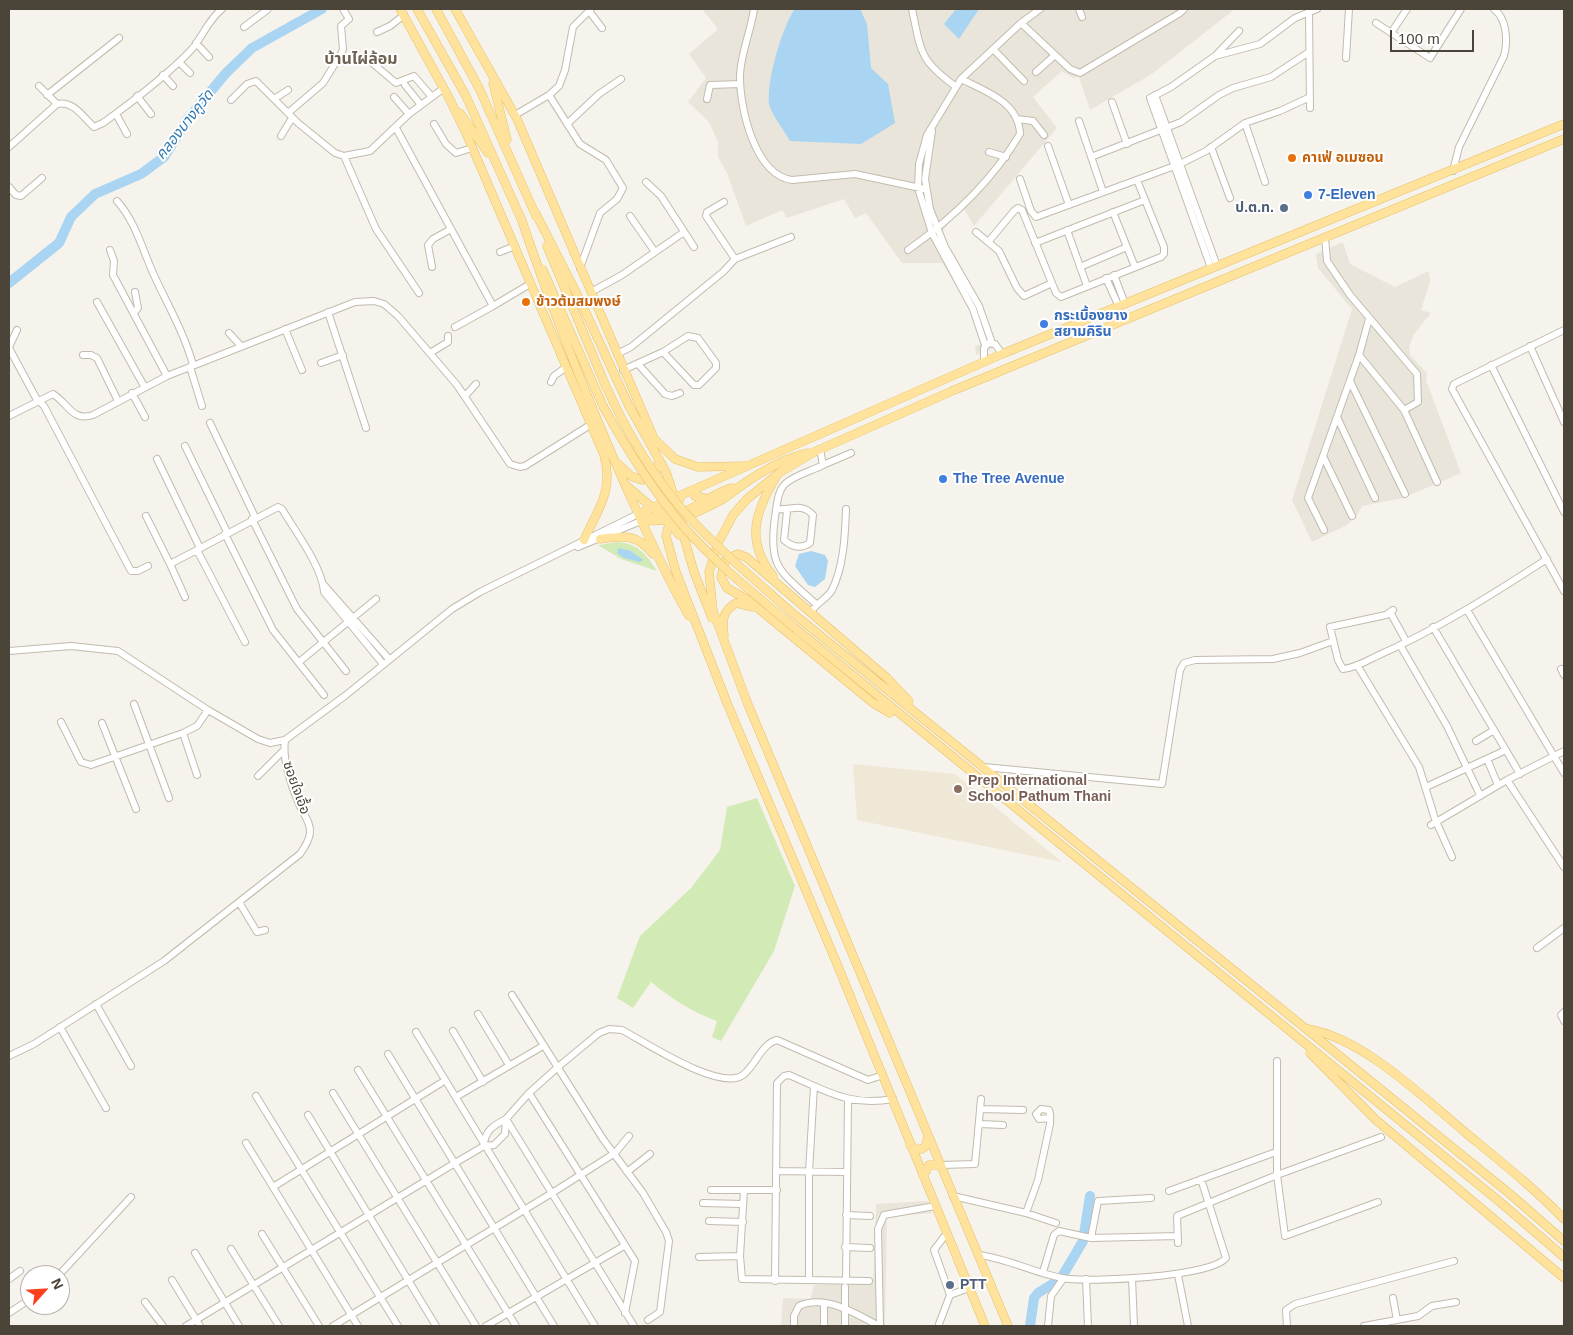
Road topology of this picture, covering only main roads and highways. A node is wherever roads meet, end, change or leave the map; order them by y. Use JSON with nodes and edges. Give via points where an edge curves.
{"nodes":[{"id":1,"x":416,"y":9,"type":"edge"},
{"id":2,"x":436,"y":9,"type":"edge"},
{"id":3,"x":455,"y":9,"type":"edge"},
{"id":4,"x":402,"y":12,"type":"edge"},
{"id":5,"x":414,"y":34,"type":"junction"},
{"id":6,"x":490,"y":74,"type":"junction"},
{"id":7,"x":449,"y":98,"type":"junction"},
{"id":8,"x":1564,"y":124,"type":"edge"},
{"id":9,"x":1564,"y":139,"type":"edge"},
{"id":10,"x":511,"y":155,"type":"junction"},
{"id":11,"x":499,"y":169,"type":"junction"},
{"id":12,"x":1370,"y":203,"type":"junction"},
{"id":13,"x":535,"y":212,"type":"junction"},
{"id":14,"x":1376,"y":216,"type":"junction"},
{"id":15,"x":521,"y":218,"type":"junction"},
{"id":16,"x":571,"y":358,"type":"junction"},
{"id":17,"x":629,"y":406,"type":"junction"},
{"id":18,"x":584,"y":412,"type":"junction"},
{"id":19,"x":655,"y":441,"type":"junction"},
{"id":20,"x":598,"y":443,"type":"junction"},
{"id":21,"x":817,"y":451,"type":"junction"},
{"id":22,"x":611,"y":455,"type":"junction"},
{"id":23,"x":659,"y":459,"type":"junction"},
{"id":24,"x":747,"y":466,"type":"junction"},
{"id":25,"x":779,"y":473,"type":"junction"},
{"id":26,"x":626,"y":486,"type":"junction"},
{"id":27,"x":699,"y":487,"type":"junction"},
{"id":28,"x":735,"y":488,"type":"junction"},
{"id":29,"x":710,"y":499,"type":"junction"},
{"id":30,"x":676,"y":502,"type":"junction"},
{"id":31,"x":651,"y":507,"type":"junction"},
{"id":32,"x":642,"y":516,"type":"junction"},
{"id":33,"x":674,"y":518,"type":"junction"},
{"id":34,"x":600,"y":539,"type":"road end"},
{"id":35,"x":584,"y":540,"type":"road end"},
{"id":36,"x":660,"y":563,"type":"junction"},
{"id":37,"x":777,"y":582,"type":"junction"},
{"id":38,"x":706,"y":605,"type":"junction"},
{"id":39,"x":759,"y":610,"type":"junction"},
{"id":40,"x":694,"y":618,"type":"junction"},
{"id":41,"x":699,"y":633,"type":"junction"},
{"id":42,"x":728,"y":654,"type":"junction"},
{"id":43,"x":907,"y":722,"type":"junction"},
{"id":44,"x":933,"y":726,"type":"junction"},
{"id":45,"x":1306,"y":1029,"type":"junction"},
{"id":46,"x":1322,"y":1062,"type":"junction"},
{"id":47,"x":928,"y":1135,"type":"junction"},
{"id":48,"x":910,"y":1144,"type":"junction"},
{"id":49,"x":941,"y":1165,"type":"junction"},
{"id":50,"x":922,"y":1176,"type":"junction"},
{"id":51,"x":1564,"y":1219,"type":"edge"},
{"id":52,"x":1564,"y":1241,"type":"edge"},
{"id":53,"x":1564,"y":1257,"type":"edge"},
{"id":54,"x":1564,"y":1278,"type":"edge"},
{"id":55,"x":985,"y":1326,"type":"edge"},
{"id":56,"x":1008,"y":1326,"type":"edge"}],
"edges":[{"from":1,"to":5,"type":"main road","via":[[412,19]]},
{"from":1,"to":11,"type":"main road","via":[[466,96]]},
{"from":2,"to":10,"type":"main road"},
{"from":3,"to":6,"type":"main road"},
{"from":4,"to":5,"type":"main road"},
{"from":5,"to":7,"type":"main road"},
{"from":6,"to":10,"type":"main road"},
{"from":6,"to":19,"type":"main road","via":[[515,115]]},
{"from":7,"to":11,"type":"main road"},
{"from":7,"to":18,"type":"main road"},
{"from":8,"to":12,"type":"main road"},
{"from":9,"to":14,"type":"main road"},
{"from":10,"to":13,"type":"main road"},
{"from":11,"to":15,"type":"main road"},
{"from":12,"to":14,"type":"main road"},
{"from":12,"to":24,"type":"main road","via":[[1002,354]]},
{"from":13,"to":17,"type":"main road"},
{"from":13,"to":44,"type":"main road","bridge":true,"via":[[604,382],[624,423],[674,499],[719,547],[790,611]]},
{"from":14,"to":21,"type":"main road","via":[[952,391]]},
{"from":15,"to":16,"type":"main road"},
{"from":15,"to":43,"type":"main road","bridge":true,"via":[[603,406],[655,491],[714,558]]},
{"from":16,"to":18,"type":"main road"},
{"from":16,"to":22,"type":"main road"},
{"from":17,"to":19,"type":"main road"},
{"from":17,"to":23,"type":"main road"},
{"from":18,"to":20,"type":"main road"},
{"from":19,"to":24,"type":"main road","via":[[675,459],[698,467]]},
{"from":20,"to":22,"type":"main road"},
{"from":20,"to":35,"type":"main road","via":[[607,467],[608,483]]},
{"from":21,"to":25,"type":"main road"},
{"from":21,"to":28,"type":"main road","via":[[774,466]]},
{"from":22,"to":23,"type":"main road","via":[[631,476],[642,480],[655,474]]},
{"from":22,"to":26,"type":"main road"},
{"from":23,"to":30,"type":"main road"},
{"from":23,"to":31,"type":"main road","via":[[661,485]]},
{"from":24,"to":27,"type":"main road"},
{"from":25,"to":37,"type":"main road","via":[[763,500],[756,523],[758,549]]},
{"from":25,"to":42,"type":"main road","via":[[747,499],[733,516],[723,531],[710,564],[713,611]]},
{"from":26,"to":31,"type":"main road"},
{"from":26,"to":32,"type":"main road"},
{"from":27,"to":29,"type":"main road","via":[[695,496]]},
{"from":27,"to":30,"type":"main road"},
{"from":28,"to":29,"type":"main road"},
{"from":28,"to":33,"type":"main road","via":[[725,497]]},
{"from":29,"to":33,"type":"main road"},
{"from":30,"to":31,"type":"main road"},
{"from":30,"to":33,"type":"main road"},
{"from":31,"to":32,"type":"main road"},
{"from":31,"to":33,"type":"main road"},
{"from":32,"to":33,"type":"main road"},
{"from":32,"to":36,"type":"main road"},
{"from":33,"to":38,"type":"main road"},
{"from":33,"to":40,"type":"main road","via":[[666,541]]},
{"from":34,"to":36,"type":"main road","via":[[634,537],[643,542]]},
{"from":36,"to":41,"type":"main road"},
{"from":37,"to":39,"type":"main road","via":[[746,557],[738,554],[726,558],[722,582]]},
{"from":37,"to":44,"type":"main road","via":[[887,678]]},
{"from":38,"to":40,"type":"main road","via":[[698,605]]},
{"from":38,"to":42,"type":"main road"},
{"from":39,"to":42,"type":"main road","via":[[736,603],[725,612],[722,621]]},
{"from":39,"to":43,"type":"main road","via":[[873,703]]},
{"from":40,"to":41,"type":"main road"},
{"from":41,"to":48,"type":"main road"},
{"from":42,"to":47,"type":"main road"},
{"from":43,"to":46,"type":"main road","via":[[1277,1021]]},
{"from":44,"to":45,"type":"main road"},
{"from":45,"to":51,"type":"main road","via":[[1336,1036],[1410,1086]]},
{"from":45,"to":52,"type":"main road"},
{"from":46,"to":53,"type":"main road"},
{"from":46,"to":54,"type":"main road","via":[[1376,1120]]},
{"from":47,"to":48,"type":"main road","via":[[922,1149]]},
{"from":47,"to":49,"type":"main road"},
{"from":48,"to":50,"type":"main road"},
{"from":49,"to":50,"type":"main road","via":[[929,1165]]},
{"from":49,"to":56,"type":"main road"},
{"from":50,"to":55,"type":"main road"}]}
